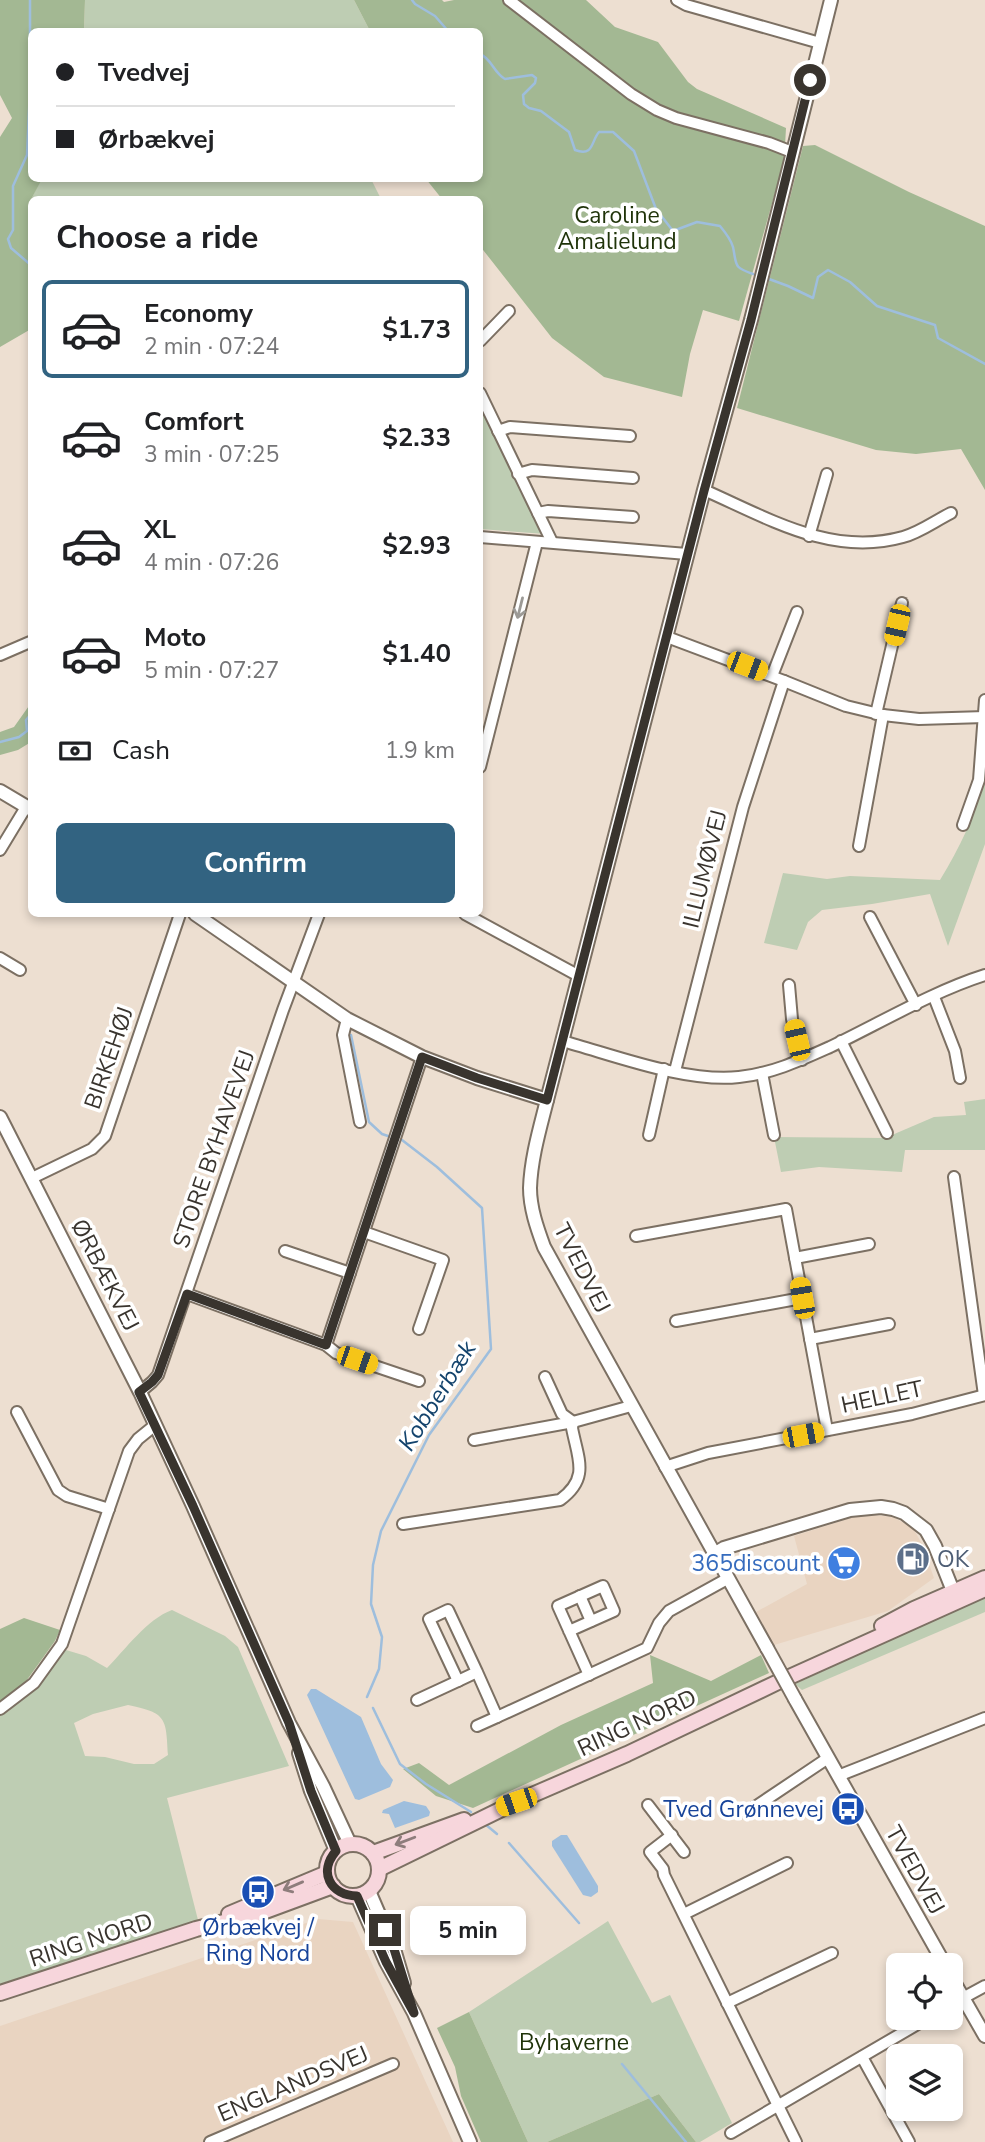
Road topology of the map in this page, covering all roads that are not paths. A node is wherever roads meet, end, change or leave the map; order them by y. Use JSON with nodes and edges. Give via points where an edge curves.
{"nodes":[{"id":1,"x":509,"y":0,"type":"edge"},
{"id":2,"x":677,"y":0,"type":"edge"},
{"id":3,"x":831,"y":0,"type":"edge"},
{"id":4,"x":820,"y":43,"type":"junction"},
{"id":5,"x":792,"y":152,"type":"junction"},
{"id":6,"x":509,"y":311,"type":"dead end"},
{"id":7,"x":483,"y":338,"type":"edge"},
{"id":8,"x":483,"y":399,"type":"edge"},
{"id":9,"x":498,"y":431,"type":"junction"},
{"id":10,"x":629,"y":436,"type":"dead end"},
{"id":11,"x":518,"y":474,"type":"junction"},
{"id":12,"x":827,"y":474,"type":"dead end"},
{"id":13,"x":633,"y":478,"type":"dead end"},
{"id":14,"x":704,"y":491,"type":"junction"},
{"id":15,"x":538,"y":513,"type":"junction"},
{"id":16,"x":951,"y":513,"type":"dead end"},
{"id":17,"x":633,"y":517,"type":"dead end"},
{"id":18,"x":809,"y":536,"type":"junction"},
{"id":19,"x":483,"y":537,"type":"edge"},
{"id":20,"x":537,"y":542,"type":"junction"},
{"id":21,"x":552,"y":542,"type":"junction"},
{"id":22,"x":687,"y":554,"type":"junction"},
{"id":23,"x":902,"y":603,"type":"dead end"},
{"id":24,"x":797,"y":612,"type":"dead end"},
{"id":25,"x":667,"y":637,"type":"junction"},
{"id":26,"x":28,"y":643,"type":"edge"},
{"id":27,"x":0,"y":655,"type":"edge"},
{"id":28,"x":772,"y":676,"type":"junction"},
{"id":29,"x":784,"y":681,"type":"junction"},
{"id":30,"x":985,"y":700,"type":"edge"},
{"id":31,"x":880,"y":715,"type":"junction"},
{"id":32,"x":984,"y":717,"type":"edge"},
{"id":33,"x":483,"y":754,"type":"edge"},
{"id":34,"x":0,"y":791,"type":"edge"},
{"id":35,"x":28,"y":807,"type":"edge"},
{"id":36,"x":28,"y":809,"type":"edge"},
{"id":37,"x":963,"y":825,"type":"dead end"},
{"id":38,"x":859,"y":846,"type":"dead end"},
{"id":39,"x":0,"y":850,"type":"edge"},
{"id":40,"x":179,"y":917,"type":"edge"},
{"id":41,"x":199,"y":917,"type":"edge"},
{"id":42,"x":317,"y":917,"type":"edge"},
{"id":43,"x":470,"y":917,"type":"edge"},
{"id":44,"x":870,"y":917,"type":"dead end"},
{"id":45,"x":0,"y":958,"type":"edge"},
{"id":46,"x":20,"y":970,"type":"dead end"},
{"id":47,"x":985,"y":975,"type":"edge"},
{"id":48,"x":579,"y":976,"type":"junction"},
{"id":49,"x":293,"y":983,"type":"junction"},
{"id":50,"x":789,"y":985,"type":"dead end"},
{"id":51,"x":934,"y":997,"type":"junction"},
{"id":52,"x":916,"y":1005,"type":"junction"},
{"id":53,"x":347,"y":1019,"type":"junction"},
{"id":54,"x":562,"y":1041,"type":"junction"},
{"id":55,"x":841,"y":1041,"type":"junction"},
{"id":56,"x":422,"y":1057,"type":"junction"},
{"id":57,"x":802,"y":1060,"type":"junction"},
{"id":58,"x":670,"y":1070,"type":"junction"},
{"id":59,"x":762,"y":1073,"type":"junction"},
{"id":60,"x":960,"y":1078,"type":"dead end"},
{"id":61,"x":547,"y":1100,"type":"junction"},
{"id":62,"x":0,"y":1117,"type":"edge"},
{"id":63,"x":360,"y":1122,"type":"dead end"},
{"id":64,"x":887,"y":1133,"type":"dead end"},
{"id":65,"x":649,"y":1135,"type":"dead end"},
{"id":66,"x":774,"y":1135,"type":"dead end"},
{"id":67,"x":954,"y":1177,"type":"dead end"},
{"id":68,"x":32,"y":1178,"type":"junction"},
{"id":69,"x":363,"y":1232,"type":"junction"},
{"id":70,"x":636,"y":1236,"type":"dead end"},
{"id":71,"x":869,"y":1244,"type":"dead end"},
{"id":72,"x":285,"y":1251,"type":"dead end"},
{"id":73,"x":795,"y":1258,"type":"junction"},
{"id":74,"x":350,"y":1273,"type":"junction"},
{"id":75,"x":187,"y":1294,"type":"junction"},
{"id":76,"x":802,"y":1298,"type":"junction"},
{"id":77,"x":676,"y":1321,"type":"dead end"},
{"id":78,"x":890,"y":1324,"type":"dead end"},
{"id":79,"x":419,"y":1329,"type":"dead end"},
{"id":80,"x":810,"y":1339,"type":"junction"},
{"id":81,"x":326,"y":1345,"type":"junction"},
{"id":82,"x":545,"y":1377,"type":"dead end"},
{"id":83,"x":419,"y":1381,"type":"dead end"},
{"id":84,"x":139,"y":1392,"type":"junction"},
{"id":85,"x":985,"y":1395,"type":"edge"},
{"id":86,"x":631,"y":1406,"type":"junction"},
{"id":87,"x":17,"y":1412,"type":"dead end"},
{"id":88,"x":573,"y":1422,"type":"junction"},
{"id":89,"x":154,"y":1426,"type":"junction"},
{"id":90,"x":827,"y":1430,"type":"junction"},
{"id":91,"x":474,"y":1440,"type":"dead end"},
{"id":92,"x":665,"y":1466,"type":"junction"},
{"id":93,"x":109,"y":1509,"type":"junction"},
{"id":94,"x":403,"y":1524,"type":"dead end"},
{"id":95,"x":714,"y":1554,"type":"junction"},
{"id":96,"x":985,"y":1578,"type":"edge"},
{"id":97,"x":727,"y":1579,"type":"junction"},
{"id":98,"x":985,"y":1589,"type":"edge"},
{"id":99,"x":580,"y":1596,"type":"junction"},
{"id":100,"x":955,"y":1597,"type":"junction"},
{"id":101,"x":592,"y":1621,"type":"junction"},
{"id":102,"x":569,"y":1631,"type":"junction"},
{"id":103,"x":477,"y":1672,"type":"junction"},
{"id":104,"x":589,"y":1675,"type":"junction"},
{"id":105,"x":458,"y":1681,"type":"junction"},
{"id":106,"x":417,"y":1700,"type":"dead end"},
{"id":107,"x":0,"y":1709,"type":"edge"},
{"id":108,"x":497,"y":1717,"type":"junction"},
{"id":109,"x":985,"y":1718,"type":"edge"},
{"id":110,"x":289,"y":1723,"type":"junction"},
{"id":111,"x":477,"y":1726,"type":"dead end"},
{"id":112,"x":828,"y":1758,"type":"junction"},
{"id":113,"x":838,"y":1776,"type":"junction"},
{"id":114,"x":516,"y":1802,"type":"junction"},
{"id":115,"x":648,"y":1805,"type":"dead end"},
{"id":116,"x":746,"y":1813,"type":"dead end"},
{"id":117,"x":672,"y":1835,"type":"junction"},
{"id":118,"x":350,"y":1844,"type":"junction"},
{"id":119,"x":336,"y":1851,"type":"junction"},
{"id":120,"x":684,"y":1852,"type":"dead end"},
{"id":121,"x":373,"y":1853,"type":"junction"},
{"id":122,"x":787,"y":1863,"type":"dead end"},
{"id":123,"x":379,"y":1869,"type":"junction"},
{"id":124,"x":330,"y":1879,"type":"junction"},
{"id":125,"x":363,"y":1893,"type":"junction"},
{"id":126,"x":684,"y":1914,"type":"junction"},
{"id":127,"x":832,"y":1953,"type":"dead end"},
{"id":128,"x":938,"y":1953,"type":"edge"},
{"id":129,"x":985,"y":1986,"type":"edge"},
{"id":130,"x":0,"y":1993,"type":"edge"},
{"id":131,"x":963,"y":1997,"type":"joint"},
{"id":132,"x":727,"y":2003,"type":"junction"},
{"id":133,"x":908,"y":2030,"type":"edge"},
{"id":134,"x":985,"y":2036,"type":"edge"},
{"id":135,"x":862,"y":2057,"type":"junction"},
{"id":136,"x":393,"y":2064,"type":"dead end"},
{"id":137,"x":777,"y":2106,"type":"junction"},
{"id":138,"x":239,"y":2131,"type":"junction"},
{"id":139,"x":731,"y":2133,"type":"dead end"},
{"id":140,"x":210,"y":2142,"type":"edge"},
{"id":141,"x":244,"y":2142,"type":"edge"},
{"id":142,"x":470,"y":2142,"type":"edge"},
{"id":143,"x":796,"y":2142,"type":"edge"},
{"id":144,"x":909,"y":2142,"type":"edge"}],
"edges":[{"from":1,"to":5,"type":"street","via":[[657,110]]},
{"from":2,"to":4,"type":"street"},
{"from":3,"to":4,"type":"street","name":"TVEDVEJ"},
{"from":4,"to":5,"type":"street","name":"TVEDVEJ"},
{"from":5,"to":14,"type":"street","name":"TVEDVEJ"},
{"from":6,"to":7,"type":"street"},
{"from":8,"to":9,"type":"street"},
{"from":9,"to":10,"type":"street","via":[[510,427]]},
{"from":9,"to":11,"type":"street"},
{"from":11,"to":13,"type":"street","via":[[532,470]]},
{"from":11,"to":15,"type":"street"},
{"from":12,"to":18,"type":"street"},
{"from":14,"to":18,"type":"street"},
{"from":14,"to":22,"type":"street","name":"TVEDVEJ"},
{"from":15,"to":17,"type":"street"},
{"from":15,"to":21,"type":"street"},
{"from":16,"to":18,"type":"street","via":[[905,537],[876,543]]},
{"from":19,"to":20,"type":"street"},
{"from":20,"to":21,"type":"street"},
{"from":20,"to":33,"type":"street","one_way":true},
{"from":21,"to":22,"type":"street"},
{"from":22,"to":25,"type":"street","name":"TVEDVEJ"},
{"from":23,"to":31,"type":"street"},
{"from":24,"to":28,"type":"street"},
{"from":25,"to":28,"type":"street"},
{"from":25,"to":48,"type":"street","name":"TVEDVEJ"},
{"from":26,"to":27,"type":"street"},
{"from":28,"to":29,"type":"street"},
{"from":29,"to":31,"type":"street"},
{"from":29,"to":58,"type":"street","name":"ILLUMØVEJ","via":[[743,807]]},
{"from":30,"to":32,"type":"street"},
{"from":31,"to":32,"type":"street"},
{"from":31,"to":38,"type":"street"},
{"from":32,"to":37,"type":"street","via":[[979,780]]},
{"from":34,"to":35,"type":"street"},
{"from":36,"to":39,"type":"street"},
{"from":40,"to":68,"type":"street","name":"BIRKEHØJ","via":[[105,1136],[92,1149]]},
{"from":41,"to":49,"type":"street"},
{"from":42,"to":49,"type":"street","name":"STORE BYHAVEVEJ"},
{"from":43,"to":48,"type":"street"},
{"from":44,"to":52,"type":"street"},
{"from":45,"to":46,"type":"street"},
{"from":47,"to":51,"type":"street"},
{"from":48,"to":54,"type":"street","name":"TVEDVEJ"},
{"from":49,"to":53,"type":"street"},
{"from":49,"to":75,"type":"street","name":"STORE BYHAVEVEJ"},
{"from":50,"to":57,"type":"street"},
{"from":51,"to":52,"type":"street"},
{"from":51,"to":60,"type":"street"},
{"from":52,"to":55,"type":"street"},
{"from":53,"to":56,"type":"street"},
{"from":53,"to":63,"type":"street","via":[[344,1035]]},
{"from":54,"to":58,"type":"street"},
{"from":54,"to":61,"type":"street","name":"TVEDVEJ"},
{"from":55,"to":57,"type":"street"},
{"from":55,"to":64,"type":"street"},
{"from":56,"to":61,"type":"street"},
{"from":56,"to":69,"type":"street"},
{"from":57,"to":59,"type":"street"},
{"from":58,"to":59,"type":"street","via":[[713,1078]]},
{"from":58,"to":65,"type":"street","name":"ILLUMØVEJ"},
{"from":59,"to":66,"type":"street"},
{"from":61,"to":86,"type":"street","name":"TVEDVEJ","via":[[530,1189],[534,1220],[544,1247]]},
{"from":62,"to":68,"type":"street","name":"ØRBÆKVEJ"},
{"from":67,"to":85,"type":"street","name":"HELLET"},
{"from":68,"to":84,"type":"street","name":"ØRBÆKVEJ"},
{"from":69,"to":74,"type":"street"},
{"from":69,"to":79,"type":"street","via":[[443,1260]]},
{"from":70,"to":73,"type":"street","via":[[786,1209]]},
{"from":71,"to":73,"type":"street"},
{"from":72,"to":74,"type":"street"},
{"from":73,"to":76,"type":"street"},
{"from":74,"to":81,"type":"street"},
{"from":75,"to":81,"type":"street"},
{"from":75,"to":84,"type":"street","name":"STORE BYHAVEVEJ","via":[[158,1375]]},
{"from":76,"to":77,"type":"street"},
{"from":76,"to":80,"type":"street"},
{"from":78,"to":80,"type":"street"},
{"from":80,"to":90,"type":"street"},
{"from":81,"to":83,"type":"street","via":[[336,1353]]},
{"from":82,"to":88,"type":"street","via":[[562,1414]]},
{"from":84,"to":89,"type":"street","name":"ØRBÆKVEJ"},
{"from":85,"to":90,"type":"street","name":"HELLET"},
{"from":86,"to":88,"type":"street"},
{"from":86,"to":92,"type":"street","name":"TVEDVEJ"},
{"from":87,"to":93,"type":"street","via":[[58,1490]]},
{"from":88,"to":91,"type":"street"},
{"from":88,"to":94,"type":"street","via":[[579,1479],[561,1500]]},
{"from":89,"to":93,"type":"street","via":[[130,1451]]},
{"from":89,"to":110,"type":"street","name":"ØRBÆKVEJ"},
{"from":90,"to":92,"type":"street","name":"HELLET"},
{"from":92,"to":95,"type":"street","name":"TVEDVEJ"},
{"from":93,"to":107,"type":"street","via":[[62,1644],[24,1693]]},
{"from":95,"to":97,"type":"street","name":"TVEDVEJ"},
{"from":95,"to":100,"type":"street","via":[[850,1510],[881,1507],[905,1513],[926,1530]]},
{"from":96,"to":100,"type":"main road","name":"RING NORD"},
{"from":97,"to":104,"type":"street","via":[[669,1611],[647,1648]]},
{"from":97,"to":112,"type":"street","name":"TVEDVEJ","bridge":true},
{"from":98,"to":100,"type":"main road","name":"RING NORD"},
{"from":99,"to":101,"type":"street"},
{"from":99,"to":101,"type":"street","via":[[603,1586],[614,1611]]},
{"from":99,"to":102,"type":"street","via":[[558,1606]]},
{"from":100,"to":114,"type":"main road","name":"RING NORD","via":[[914,1609],[776,1683]]},
{"from":101,"to":102,"type":"street"},
{"from":102,"to":104,"type":"street"},
{"from":103,"to":105,"type":"street"},
{"from":103,"to":105,"type":"street","via":[[448,1610],[429,1619]]},
{"from":103,"to":108,"type":"street"},
{"from":104,"to":108,"type":"street"},
{"from":105,"to":106,"type":"street"},
{"from":108,"to":111,"type":"street"},
{"from":109,"to":113,"type":"street"},
{"from":110,"to":118,"type":"street","name":"ØRBÆKVEJ"},
{"from":110,"to":119,"type":"street","name":"ØRBÆKVEJ"},
{"from":112,"to":113,"type":"street","name":"TVEDVEJ"},
{"from":112,"to":116,"type":"street"},
{"from":113,"to":128,"type":"street","name":"TVEDVEJ"},
{"from":114,"to":121,"type":"main road","name":"RING NORD","one_way":true},
{"from":114,"to":123,"type":"main road","name":"RING NORD"},
{"from":115,"to":117,"type":"street"},
{"from":117,"to":120,"type":"street"},
{"from":117,"to":126,"type":"street","via":[[650,1852]]},
{"from":118,"to":119,"type":"main road"},
{"from":118,"to":121,"type":"main road"},
{"from":119,"to":124,"type":"main road","via":[[328,1864]]},
{"from":121,"to":123,"type":"main road"},
{"from":122,"to":126,"type":"street"},
{"from":123,"to":125,"type":"main road","via":[[378,1877]]},
{"from":124,"to":125,"type":"main road","via":[[340,1892]]},
{"from":124,"to":130,"type":"main road","name":"RING NORD","via":[[260,1913],[196,1929]]},
{"from":125,"to":142,"type":"street","via":[[394,1949],[414,2013]]},
{"from":126,"to":132,"type":"street"},
{"from":127,"to":132,"type":"street"},
{"from":129,"to":131,"type":"street"},
{"from":131,"to":134,"type":"street"},
{"from":132,"to":137,"type":"street"},
{"from":133,"to":135,"type":"street"},
{"from":135,"to":137,"type":"street"},
{"from":135,"to":144,"type":"street"},
{"from":136,"to":138,"type":"street","name":"ENGLANDSVEJ"},
{"from":137,"to":139,"type":"street"},
{"from":137,"to":143,"type":"street"},
{"from":138,"to":140,"type":"street","name":"ENGLANDSVEJ"},
{"from":138,"to":141,"type":"street"}]}
